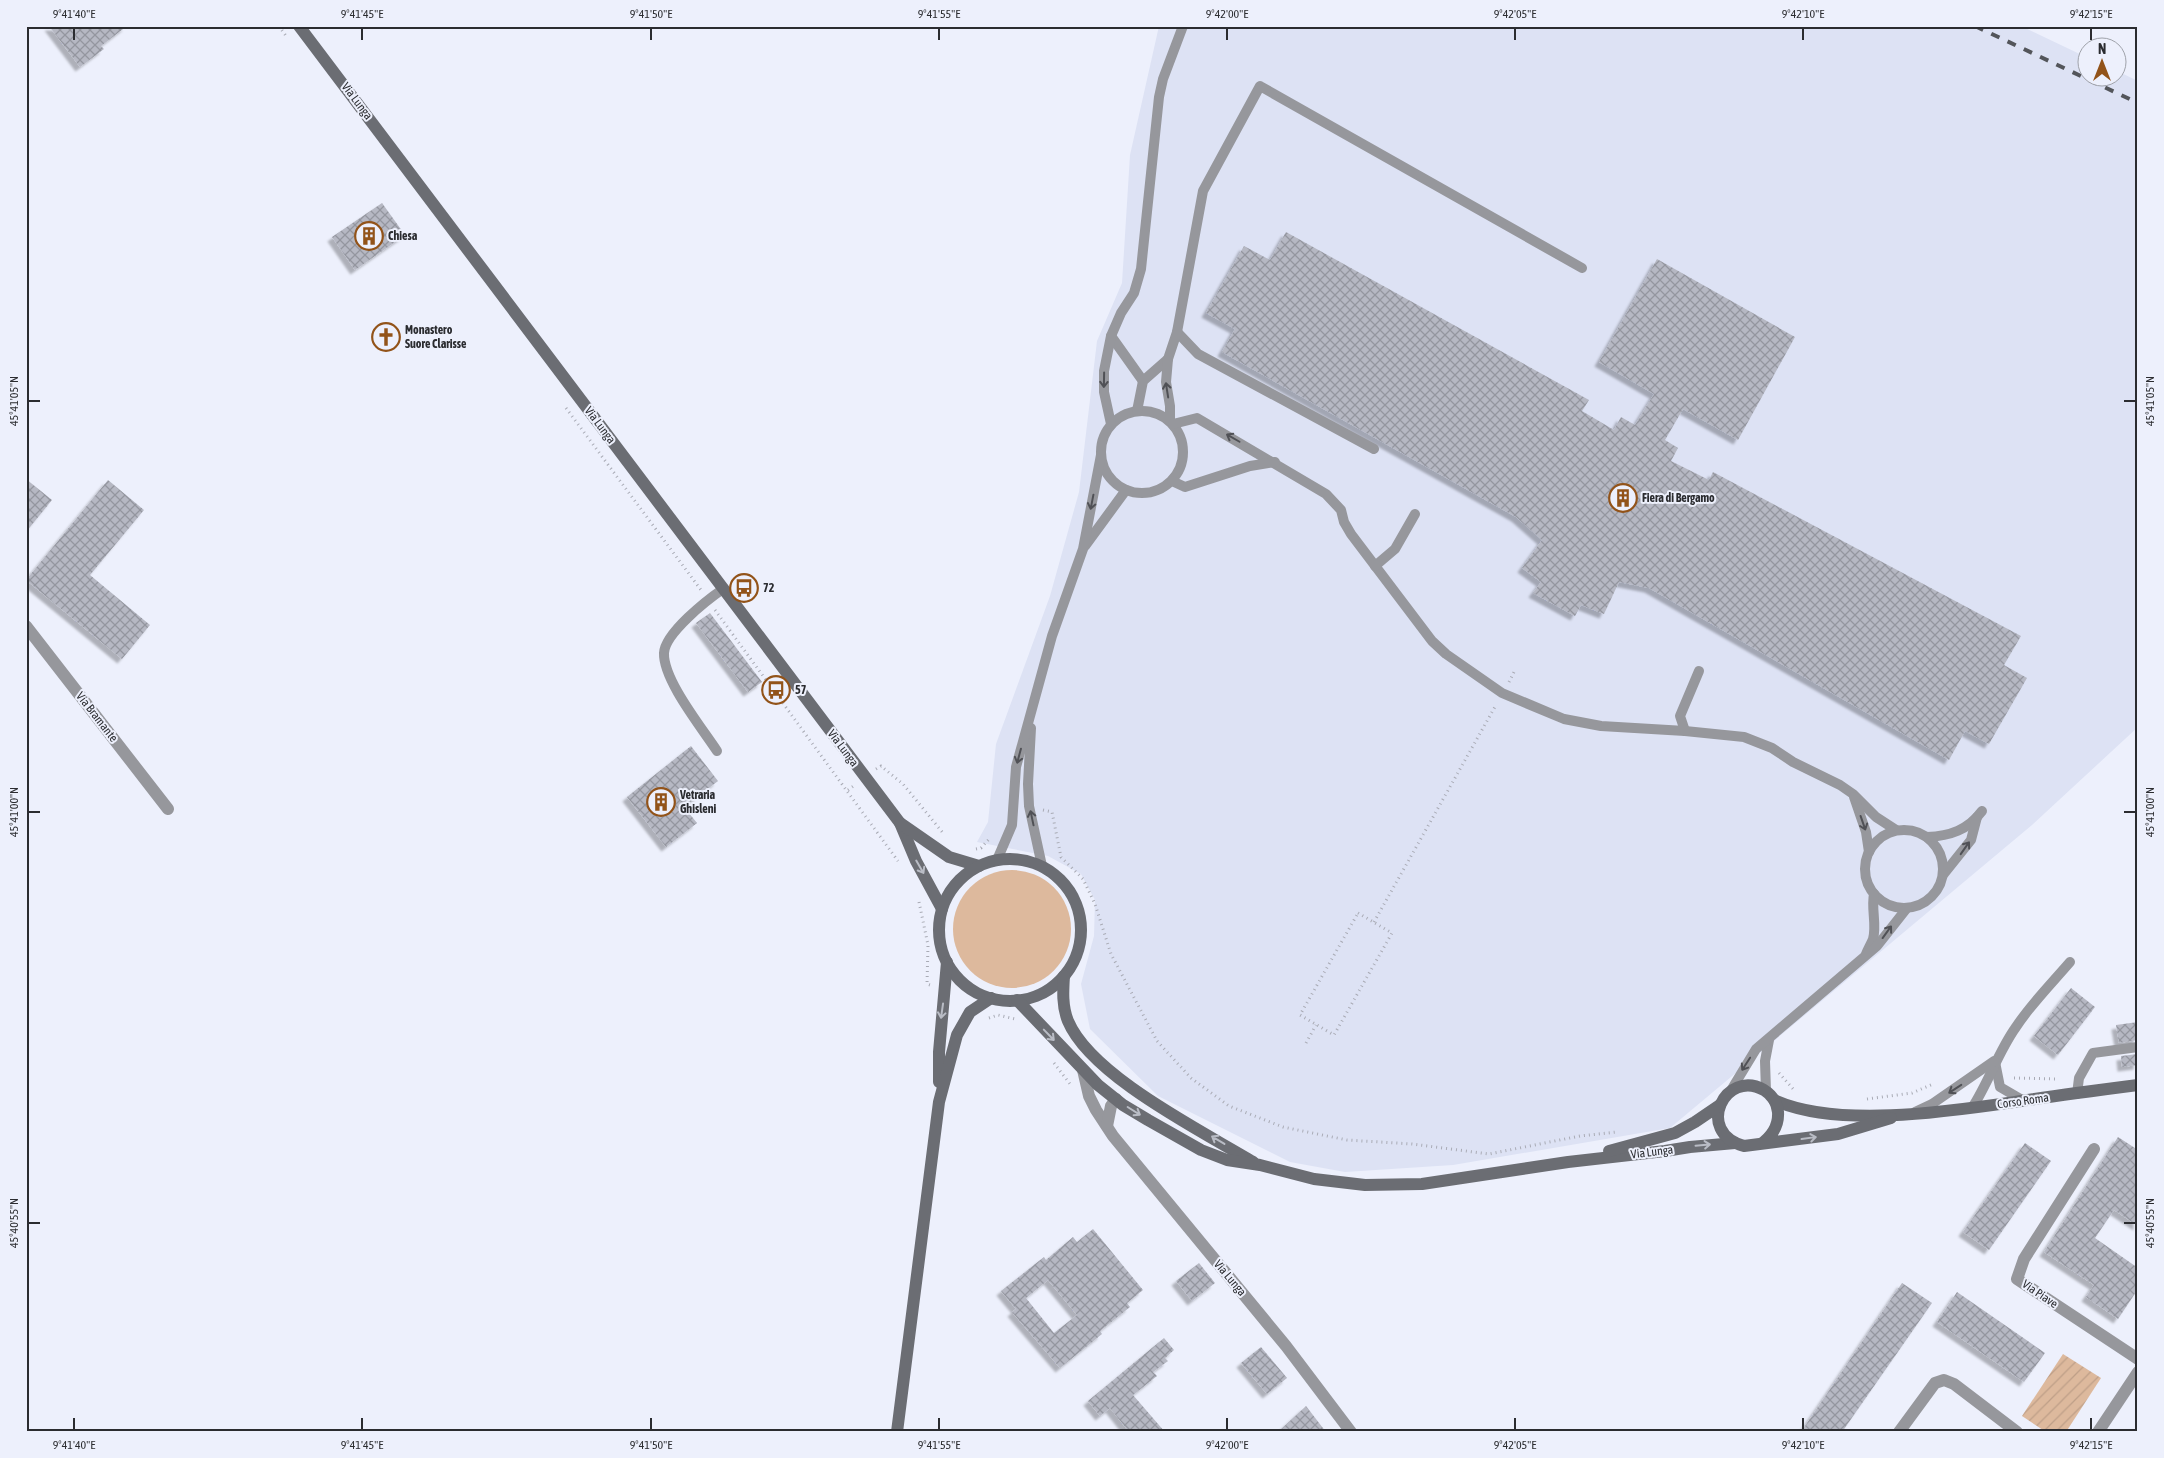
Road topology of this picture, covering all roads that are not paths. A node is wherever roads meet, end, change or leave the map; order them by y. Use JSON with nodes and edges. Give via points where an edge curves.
{"nodes":[{"id":1,"x":299,"y":26,"type":"edge"},
{"id":2,"x":1183,"y":26,"type":"edge"},
{"id":3,"x":1582,"y":268,"type":"dead end"},
{"id":4,"x":1177,"y":332,"type":"junction"},
{"id":5,"x":1111,"y":336,"type":"junction"},
{"id":6,"x":1168,"y":359,"type":"junction"},
{"id":7,"x":1143,"y":381,"type":"junction"},
{"id":8,"x":1137,"y":410,"type":"junction"},
{"id":9,"x":1172,"y":422,"type":"junction"},
{"id":10,"x":1111,"y":424,"type":"junction"},
{"id":11,"x":1374,"y":449,"type":"dead end"},
{"id":12,"x":1101,"y":455,"type":"junction"},
{"id":13,"x":1275,"y":462,"type":"junction"},
{"id":14,"x":1172,"y":481,"type":"junction"},
{"id":15,"x":1126,"y":490,"type":"junction"},
{"id":16,"x":1415,"y":514,"type":"dead end"},
{"id":17,"x":1082,"y":549,"type":"junction"},
{"id":18,"x":1375,"y":566,"type":"junction"},
{"id":19,"x":723,"y":589,"type":"junction"},
{"id":20,"x":26,"y":626,"type":"edge"},
{"id":21,"x":1699,"y":671,"type":"dead end"},
{"id":22,"x":1032,"y":709,"type":"junction"},
{"id":23,"x":1685,"y":731,"type":"junction"},
{"id":24,"x":717,"y":751,"type":"dead end"},
{"id":25,"x":1853,"y":794,"type":"junction"},
{"id":26,"x":168,"y":809,"type":"dead end"},
{"id":27,"x":900,"y":823,"type":"junction"},
{"id":28,"x":1896,"y":830,"type":"junction"},
{"id":29,"x":1927,"y":837,"type":"junction"},
{"id":30,"x":1869,"y":852,"type":"junction"},
{"id":31,"x":997,"y":860,"type":"junction"},
{"id":32,"x":979,"y":866,"type":"junction"},
{"id":33,"x":1042,"y":866,"type":"junction"},
{"id":34,"x":1943,"y":874,"type":"junction"},
{"id":35,"x":1874,"y":894,"type":"junction"},
{"id":36,"x":1907,"y":908,"type":"junction"},
{"id":37,"x":942,"y":910,"type":"junction"},
{"id":38,"x":1865,"y":955,"type":"junction"},
{"id":39,"x":947,"y":962,"type":"junction"},
{"id":40,"x":2070,"y":962,"type":"dead end"},
{"id":41,"x":1064,"y":976,"type":"junction"},
{"id":42,"x":991,"y":998,"type":"junction"},
{"id":43,"x":1017,"y":1000,"type":"junction"},
{"id":44,"x":1768,"y":1040,"type":"junction"},
{"id":45,"x":2138,"y":1047,"type":"edge"},
{"id":46,"x":1994,"y":1061,"type":"junction"},
{"id":47,"x":1082,"y":1070,"type":"junction"},
{"id":48,"x":2138,"y":1085,"type":"edge"},
{"id":49,"x":1730,"y":1092,"type":"junction"},
{"id":50,"x":2077,"y":1094,"type":"junction"},
{"id":51,"x":1770,"y":1096,"type":"junction"},
{"id":52,"x":1116,"y":1100,"type":"junction"},
{"id":53,"x":2024,"y":1101,"type":"junction"},
{"id":54,"x":939,"y":1102,"type":"junction"},
{"id":55,"x":1720,"y":1105,"type":"junction"},
{"id":56,"x":1972,"y":1108,"type":"junction"},
{"id":57,"x":1910,"y":1113,"type":"junction"},
{"id":58,"x":1107,"y":1126,"type":"junction"},
{"id":59,"x":1735,"y":1143,"type":"junction"},
{"id":60,"x":1761,"y":1144,"type":"junction"},
{"id":61,"x":2094,"y":1150,"type":"dead end"},
{"id":62,"x":1568,"y":1162,"type":"junction"},
{"id":63,"x":1260,"y":1166,"type":"junction"},
{"id":64,"x":2138,"y":1359,"type":"edge"},
{"id":65,"x":2138,"y":1372,"type":"edge"},
{"id":66,"x":897,"y":1432,"type":"edge"},
{"id":67,"x":1351,"y":1432,"type":"edge"},
{"id":68,"x":1899,"y":1432,"type":"edge"},
{"id":69,"x":2017,"y":1432,"type":"edge"},
{"id":70,"x":2098,"y":1432,"type":"edge"}],
"edges":[{"from":1,"to":19,"type":"street","name":"Via Lunga"},
{"from":2,"to":5,"type":"lane","via":[[1159,97],[1141,269],[1134,293]]},
{"from":3,"to":4,"type":"lane","via":[[1260,86],[1203,191]]},
{"from":4,"to":6,"type":"lane"},
{"from":4,"to":11,"type":"lane","via":[[1198,354]]},
{"from":5,"to":7,"type":"lane"},
{"from":5,"to":10,"type":"lane","one_way":true,"via":[[1104,371],[1104,392]]},
{"from":6,"to":7,"type":"lane"},
{"from":9,"to":6,"type":"lane","one_way":true,"via":[[1166,382]]},
{"from":7,"to":8,"type":"lane"},
{"from":8,"to":9,"type":"lane","via":[[1160,414]]},
{"from":8,"to":10,"type":"lane"},
{"from":13,"to":9,"type":"lane","one_way":true,"via":[[1197,418]]},
{"from":9,"to":14,"type":"lane","via":[[1180,434],[1183,453],[1179,471]]},
{"from":10,"to":12,"type":"lane","via":[[1101,443]]},
{"from":12,"to":15,"type":"lane","via":[[1108,476]]},
{"from":12,"to":17,"type":"lane","one_way":true},
{"from":13,"to":14,"type":"lane","via":[[1250,466],[1185,487]]},
{"from":13,"to":18,"type":"lane","via":[[1326,494],[1336,504],[1351,534]]},
{"from":14,"to":15,"type":"lane","via":[[1153,492]]},
{"from":15,"to":17,"type":"lane"},
{"from":16,"to":18,"type":"lane","via":[[1395,549]]},
{"from":17,"to":22,"type":"lane","via":[[1052,636]]},
{"from":18,"to":23,"type":"lane","via":[[1432,641],[1502,693],[1564,719]]},
{"from":19,"to":24,"type":"lane","via":[[677,628],[664,652],[669,679]]},
{"from":19,"to":27,"type":"street","name":"Via Lunga"},
{"from":20,"to":26,"type":"street","name":"Via Bramante"},
{"from":21,"to":23,"type":"lane","via":[[1680,716]]},
{"from":22,"to":31,"type":"lane","one_way":true,"via":[[1016,766],[1012,825]]},
{"from":33,"to":22,"type":"lane","one_way":true,"via":[[1029,806]]},
{"from":23,"to":25,"type":"lane","via":[[1744,737],[1772,748]]},
{"from":25,"to":28,"type":"lane","via":[[1876,817]]},
{"from":25,"to":30,"type":"lane","one_way":true},
{"from":27,"to":32,"type":"street","name":"Via Lunga","via":[[949,857]]},
{"from":27,"to":37,"type":"street","name":"Via Lunga","one_way":true},
{"from":28,"to":29,"type":"lane","via":[[1917,832]]},
{"from":28,"to":30,"type":"lane","via":[[1876,842]]},
{"from":29,"to":34,"type":"lane","via":[[1940,854]]},
{"from":34,"to":29,"type":"lane","one_way":true,"via":[[1971,840],[1980,814],[1959,831],[1946,836]]},
{"from":30,"to":35,"type":"lane","via":[[1866,878]]},
{"from":31,"to":32,"type":"street"},
{"from":31,"to":33,"type":"street","via":[[1016,859]]},
{"from":32,"to":37,"type":"street","via":[[956,884]]},
{"from":33,"to":41,"type":"street","via":[[1063,882],[1080,915],[1078,950]]},
{"from":34,"to":36,"type":"lane","via":[[1931,898]]},
{"from":35,"to":36,"type":"lane","via":[[1895,907]]},
{"from":35,"to":38,"type":"lane","via":[[1873,939]]},
{"from":38,"to":36,"type":"lane","one_way":true,"via":[[1877,946]]},
{"from":37,"to":39,"type":"street","via":[[940,941]]},
{"from":38,"to":44,"type":"lane"},
{"from":39,"to":42,"type":"street","via":[[962,981]]},
{"from":39,"to":54,"type":"street","one_way":true,"via":[[939,1052]]},
{"from":40,"to":46,"type":"lane","via":[[2016,1026]]},
{"from":41,"to":43,"type":"street","via":[[1046,990]]},
{"from":63,"to":41,"type":"street","name":"Via Lunga","one_way":true,"via":[[1139,1094],[1101,1064],[1068,1021]]},
{"from":42,"to":43,"type":"street"},
{"from":42,"to":54,"type":"street","via":[[970,1012],[957,1035]]},
{"from":43,"to":47,"type":"street","name":"Via Lunga","one_way":true},
{"from":44,"to":49,"type":"lane","one_way":true,"via":[[1756,1049]]},
{"from":44,"to":51,"type":"lane","via":[[1764,1061]]},
{"from":45,"to":50,"type":"lane","via":[[2093,1053],[2079,1078]]},
{"from":46,"to":53,"type":"lane","via":[[2000,1087]]},
{"from":46,"to":56,"type":"lane","via":[[1983,1092]]},
{"from":46,"to":57,"type":"lane","one_way":true,"via":[[1932,1104]]},
{"from":47,"to":52,"type":"street","name":"Via Lunga"},
{"from":47,"to":58,"type":"street","name":"Via Lunga","via":[[1089,1096]]},
{"from":48,"to":50,"type":"street","name":"Corso Roma"},
{"from":49,"to":51,"type":"street","name":"Corso Roma","via":[[1748,1086]]},
{"from":49,"to":55,"type":"street"},
{"from":50,"to":53,"type":"street","name":"Corso Roma"},
{"from":51,"to":57,"type":"street","name":"Corso Roma","via":[[1790,1108],[1817,1113]]},
{"from":51,"to":60,"type":"street","via":[[1778,1110],[1778,1121],[1775,1130]]},
{"from":52,"to":58,"type":"street","via":[[1111,1106]]},
{"from":52,"to":63,"type":"street","name":"Via Lunga","one_way":true,"via":[[1201,1150],[1227,1160]]},
{"from":53,"to":56,"type":"street","name":"Corso Roma"},
{"from":54,"to":66,"type":"street"},
{"from":55,"to":59,"type":"street","via":[[1718,1120],[1721,1130]]},
{"from":55,"to":62,"type":"street","name":"Via Lunga","via":[[1675,1133]]},
{"from":56,"to":57,"type":"street","name":"Corso Roma"},
{"from":60,"to":57,"type":"street","name":"Corso Roma","one_way":true,"via":[[1838,1134]]},
{"from":58,"to":67,"type":"street","name":"Via Lunga","via":[[1286,1346]]},
{"from":59,"to":60,"type":"street","name":"Corso Roma","via":[[1744,1146]]},
{"from":62,"to":59,"type":"street","name":"Via Lunga","one_way":true},
{"from":61,"to":64,"type":"street","name":"Via Piave","via":[[2024,1259],[2017,1279]]},
{"from":62,"to":63,"type":"street","name":"Via Lunga","via":[[1422,1184],[1391,1185],[1341,1183]]},
{"from":65,"to":70,"type":"street"},
{"from":68,"to":69,"type":"street","via":[[1935,1383],[1944,1380],[1954,1384]]}]}
